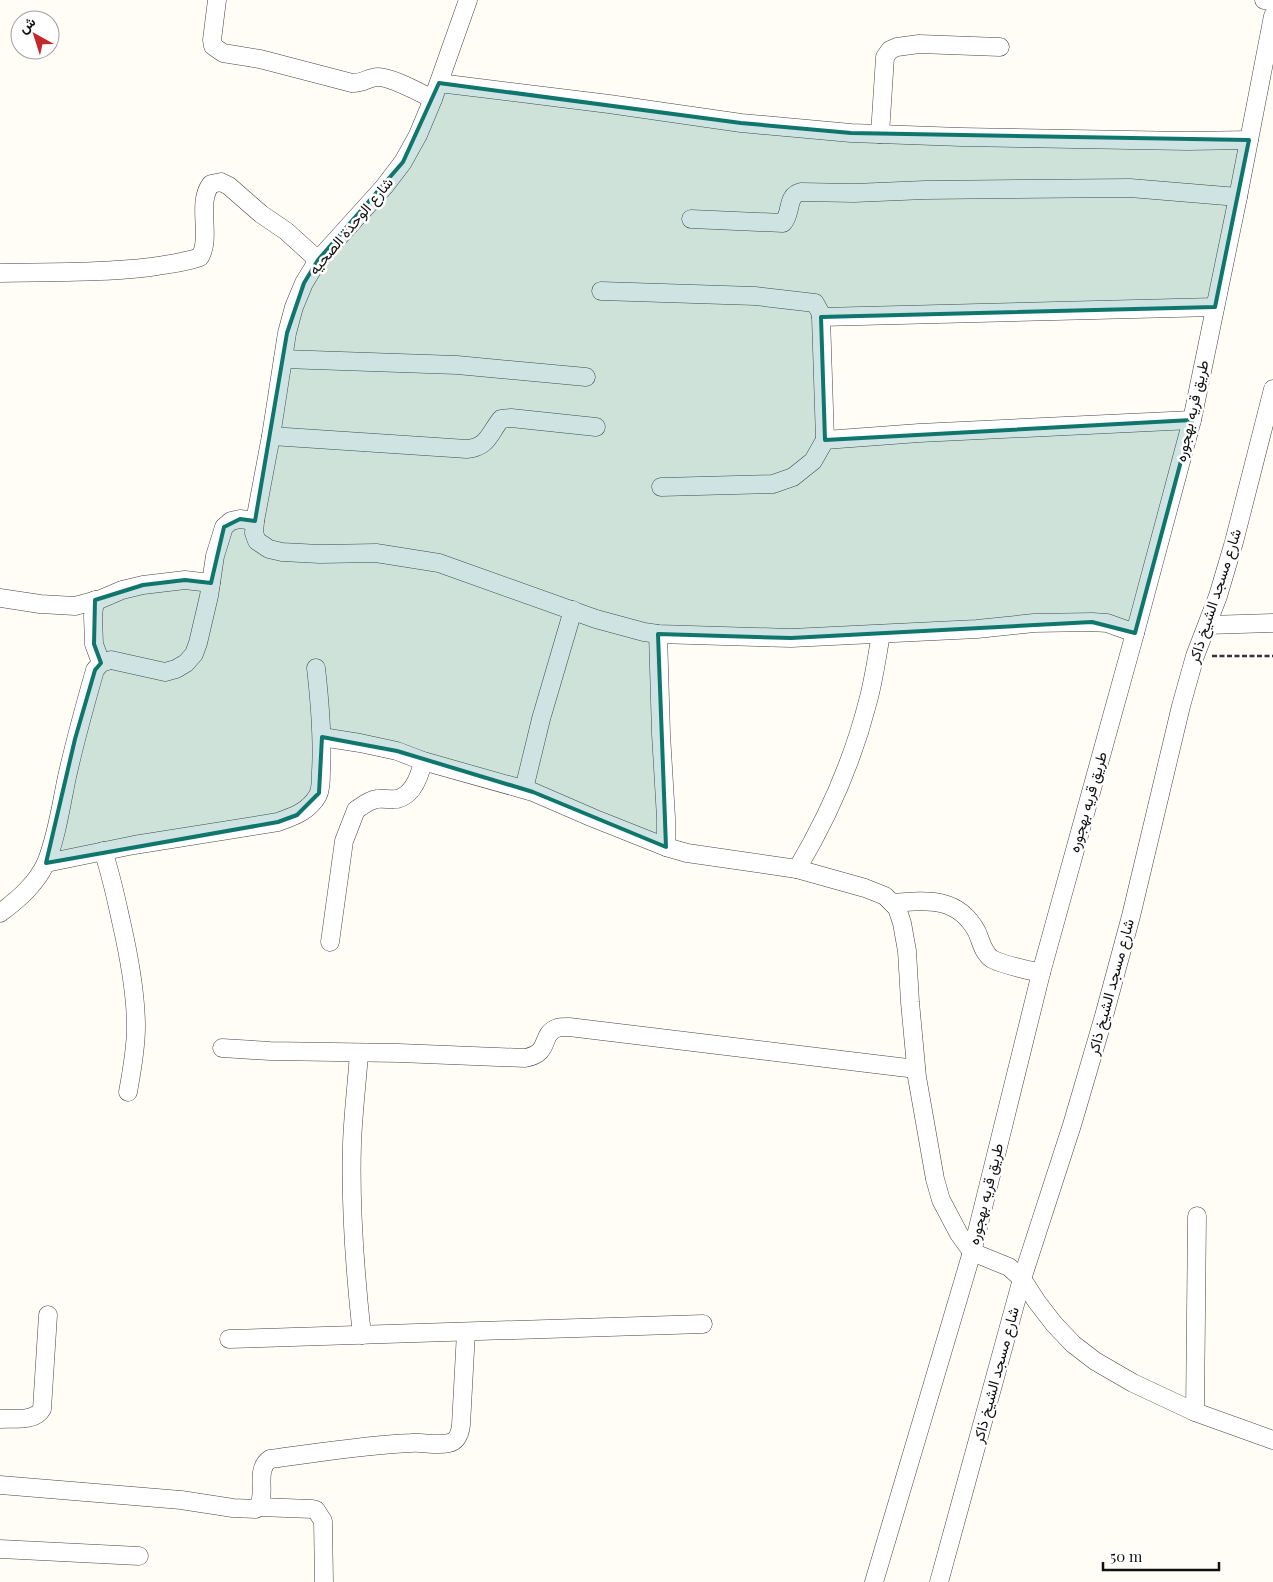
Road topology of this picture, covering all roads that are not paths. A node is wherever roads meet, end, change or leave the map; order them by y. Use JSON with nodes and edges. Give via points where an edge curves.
{"nodes":[{"id":1,"x":217,"y":0,"type":"edge"},
{"id":2,"x":468,"y":0,"type":"edge"},
{"id":3,"x":1264,"y":0,"type":"edge"},
{"id":4,"x":1273,"y":2,"type":"edge"},
{"id":5,"x":1273,"y":16,"type":"edge"},
{"id":6,"x":1000,"y":47,"type":"dead end"},
{"id":7,"x":439,"y":83,"type":"junction"},
{"id":8,"x":433,"y":99,"type":"junction"},
{"id":9,"x":880,"y":134,"type":"junction"},
{"id":10,"x":1249,"y":140,"type":"junction"},
{"id":11,"x":1238,"y":197,"type":"junction"},
{"id":12,"x":691,"y":219,"type":"dead end"},
{"id":13,"x":318,"y":260,"type":"junction"},
{"id":14,"x":0,"y":273,"type":"edge"},
{"id":15,"x":601,"y":291,"type":"dead end"},
{"id":16,"x":1215,"y":307,"type":"junction"},
{"id":17,"x":821,"y":318,"type":"junction"},
{"id":18,"x":283,"y":359,"type":"junction"},
{"id":19,"x":586,"y":378,"type":"dead end"},
{"id":20,"x":1273,"y":389,"type":"edge"},
{"id":21,"x":1192,"y":420,"type":"junction"},
{"id":22,"x":596,"y":427,"type":"dead end"},
{"id":23,"x":271,"y":436,"type":"junction"},
{"id":24,"x":824,"y":440,"type":"junction"},
{"id":25,"x":661,"y":487,"type":"dead end"},
{"id":26,"x":255,"y":521,"type":"junction"},
{"id":27,"x":211,"y":582,"type":"junction"},
{"id":28,"x":0,"y":598,"type":"edge"},
{"id":29,"x":95,"y":600,"type":"junction"},
{"id":30,"x":573,"y":610,"type":"junction"},
{"id":31,"x":1273,"y":623,"type":"edge"},
{"id":32,"x":1208,"y":625,"type":"junction"},
{"id":33,"x":1135,"y":633,"type":"junction"},
{"id":34,"x":658,"y":634,"type":"junction"},
{"id":35,"x":881,"y":634,"type":"junction"},
{"id":36,"x":101,"y":662,"type":"junction"},
{"id":37,"x":316,"y":668,"type":"dead end"},
{"id":38,"x":322,"y":737,"type":"junction"},
{"id":39,"x":423,"y":761,"type":"junction"},
{"id":40,"x":524,"y":790,"type":"junction"},
{"id":41,"x":666,"y":847,"type":"junction"},
{"id":42,"x":103,"y":851,"type":"junction"},
{"id":43,"x":46,"y":863,"type":"junction"},
{"id":44,"x":797,"y":869,"type":"junction"},
{"id":45,"x":892,"y":903,"type":"junction"},
{"id":46,"x":0,"y":913,"type":"edge"},
{"id":47,"x":330,"y":942,"type":"dead end"},
{"id":48,"x":1041,"y":973,"type":"junction"},
{"id":49,"x":222,"y":1048,"type":"dead end"},
{"id":50,"x":359,"y":1053,"type":"junction"},
{"id":51,"x":916,"y":1069,"type":"junction"},
{"id":52,"x":128,"y":1092,"type":"dead end"},
{"id":53,"x":1197,"y":1216,"type":"dead end"},
{"id":54,"x":976,"y":1254,"type":"junction"},
{"id":55,"x":1022,"y":1279,"type":"junction"},
{"id":56,"x":48,"y":1314,"type":"dead end"},
{"id":57,"x":703,"y":1324,"type":"dead end"},
{"id":58,"x":466,"y":1332,"type":"junction"},
{"id":59,"x":362,"y":1335,"type":"junction"},
{"id":60,"x":228,"y":1339,"type":"dead end"},
{"id":61,"x":1195,"y":1412,"type":"junction"},
{"id":62,"x":0,"y":1419,"type":"edge"},
{"id":63,"x":1273,"y":1440,"type":"edge"},
{"id":64,"x":0,"y":1485,"type":"edge"},
{"id":65,"x":260,"y":1506,"type":"junction"},
{"id":66,"x":0,"y":1549,"type":"edge"},
{"id":67,"x":139,"y":1556,"type":"dead end"},
{"id":68,"x":324,"y":1582,"type":"edge"},
{"id":69,"x":874,"y":1582,"type":"edge"},
{"id":70,"x":939,"y":1582,"type":"edge"}],
"edges":[{"from":1,"to":8,"type":"street","via":[[212,40],[213,46],[223,53],[260,59],[352,83],[386,78]]},
{"from":2,"to":7,"type":"street","name":"شارع الوحدة الصحيه"},
{"from":3,"to":4,"type":"street"},
{"from":5,"to":10,"type":"street","name":"طريق قريه بهجوره"},
{"from":6,"to":9,"type":"street","via":[[919,44],[890,50],[884,57]]},
{"from":7,"to":8,"type":"street","name":"شارع الوحدة الصحيه"},
{"from":7,"to":9,"type":"street","via":[[741,123]]},
{"from":8,"to":13,"type":"street","name":"شارع الوحدة الصحيه","via":[[402,162],[384,187]]},
{"from":9,"to":10,"type":"street"},
{"from":10,"to":11,"type":"street","name":"طريق قريه بهجوره"},
{"from":11,"to":12,"type":"street","via":[[1130,188],[801,192],[792,198],[783,223]]},
{"from":11,"to":16,"type":"street","name":"طريق قريه بهجوره"},
{"from":13,"to":14,"type":"street","via":[[286,231],[221,182],[207,188],[205,250],[200,258],[150,267],[87,272]]},
{"from":13,"to":18,"type":"street","name":"شارع الوحدة الصحيه","via":[[294,307]]},
{"from":15,"to":17,"type":"street","via":[[756,296],[812,302],[818,307]]},
{"from":16,"to":17,"type":"street"},
{"from":16,"to":21,"type":"street","name":"طريق قريه بهجوره"},
{"from":17,"to":24,"type":"street"},
{"from":18,"to":19,"type":"street","via":[[457,365]]},
{"from":18,"to":23,"type":"street","name":"شارع الوحدة الصحيه"},
{"from":20,"to":32,"type":"street","name":"شارع مسجد الشيخ ذاكر","via":[[1236,533]]},
{"from":21,"to":24,"type":"street"},
{"from":21,"to":33,"type":"street","name":"طريق قريه بهجوره"},
{"from":22,"to":23,"type":"street","via":[[501,419],[486,442],[467,449]]},
{"from":23,"to":26,"type":"street","name":"شارع الوحدة الصحيه"},
{"from":24,"to":25,"type":"street","via":[[813,461],[794,476],[773,484]]},
{"from":26,"to":27,"type":"street","via":[[240,518],[224,527]]},
{"from":26,"to":30,"type":"street","via":[[257,541],[269,549],[320,554],[376,553],[439,563]]},
{"from":27,"to":29,"type":"street","via":[[185,580],[143,585]]},
{"from":27,"to":36,"type":"street","via":[[198,643],[186,663],[165,672],[111,660]]},
{"from":28,"to":29,"type":"street","via":[[75,606]]},
{"from":29,"to":36,"type":"street","via":[[94,644]]},
{"from":30,"to":34,"type":"street"},
{"from":30,"to":40,"type":"street","via":[[541,718]]},
{"from":31,"to":32,"type":"street"},
{"from":32,"to":55,"type":"street","name":"شارع مسجد الشيخ ذاكر","via":[[1195,656],[1181,706],[1104,1016]]},
{"from":33,"to":35,"type":"street","via":[[1092,622]]},
{"from":33,"to":48,"type":"street","name":"طريق قريه بهجوره"},
{"from":34,"to":35,"type":"street","via":[[791,638]]},
{"from":34,"to":41,"type":"street"},
{"from":35,"to":44,"type":"street","via":[[860,732],[816,838]]},
{"from":36,"to":43,"type":"street","via":[[95,670],[80,721]]},
{"from":37,"to":38,"type":"street"},
{"from":38,"to":39,"type":"street","via":[[360,742]]},
{"from":38,"to":42,"type":"street","via":[[319,793],[298,815],[278,822]]},
{"from":39,"to":40,"type":"street"},
{"from":39,"to":47,"type":"street","via":[[421,772],[404,796],[375,799],[356,810],[344,841]]},
{"from":40,"to":41,"type":"street"},
{"from":41,"to":44,"type":"street"},
{"from":42,"to":43,"type":"street"},
{"from":42,"to":52,"type":"street","via":[[124,934],[135,1004],[134,1060]]},
{"from":43,"to":46,"type":"street","via":[[19,899]]},
{"from":44,"to":45,"type":"street","via":[[865,888],[885,896]]},
{"from":45,"to":48,"type":"street","via":[[920,901],[955,907],[965,915],[991,958]]},
{"from":45,"to":51,"type":"street","via":[[902,923],[907,951]]},
{"from":48,"to":54,"type":"street","name":"طريق قريه بهجوره"},
{"from":49,"to":50,"type":"street"},
{"from":50,"to":51,"type":"street","via":[[525,1058],[540,1052],[549,1033],[569,1027]]},
{"from":50,"to":59,"type":"street","via":[[352,1144],[353,1220]]},
{"from":51,"to":54,"type":"street","via":[[935,1179],[948,1216],[958,1234]]},
{"from":53,"to":61,"type":"street"},
{"from":54,"to":55,"type":"street","via":[[1009,1267]]},
{"from":54,"to":69,"type":"street","name":"طريق قريه بهجوره"},
{"from":55,"to":61,"type":"street","via":[[1054,1324],[1095,1361]]},
{"from":55,"to":70,"type":"street","name":"شارع مسجد الشيخ ذاكر"},
{"from":56,"to":62,"type":"street","via":[[42,1410],[33,1417]]},
{"from":57,"to":58,"type":"street"},
{"from":58,"to":59,"type":"street"},
{"from":58,"to":65,"type":"street","via":[[462,1416],[456,1439],[451,1443],[412,1443],[270,1459],[263,1466]]},
{"from":59,"to":60,"type":"street"},
{"from":61,"to":63,"type":"street"},
{"from":64,"to":65,"type":"street","via":[[181,1500],[248,1510]]},
{"from":65,"to":68,"type":"street","via":[[316,1510],[323,1521]]},
{"from":66,"to":67,"type":"street"}]}
